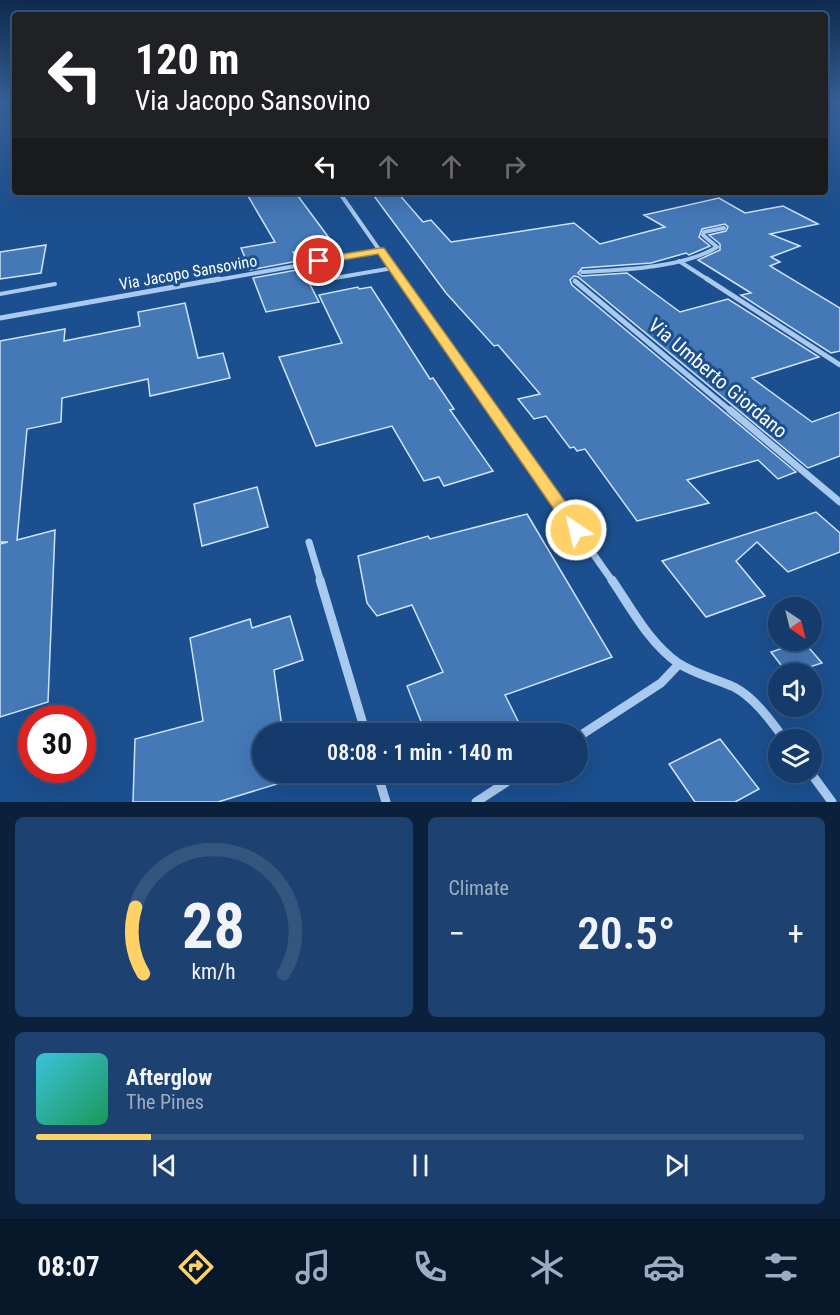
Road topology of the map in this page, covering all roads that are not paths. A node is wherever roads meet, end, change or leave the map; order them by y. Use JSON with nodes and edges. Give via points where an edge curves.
{"nodes":[{"id":1,"x":341,"y":195,"type":"edge"},
{"id":2,"x":724,"y":228,"type":"dead end"},
{"id":3,"x":380,"y":250,"type":"junction"},
{"id":4,"x":319,"y":261,"type":"junction"},
{"id":5,"x":680,"y":261,"type":"junction"},
{"id":6,"x":393,"y":268,"type":"junction"},
{"id":7,"x":582,"y":272,"type":"dead end"},
{"id":8,"x":575,"y":280,"type":"dead end"},
{"id":9,"x":55,"y":284,"type":"dead end"},
{"id":10,"x":0,"y":294,"type":"edge"},
{"id":11,"x":0,"y":318,"type":"edge"},
{"id":12,"x":840,"y":365,"type":"edge"},
{"id":13,"x":840,"y":502,"type":"edge"},
{"id":14,"x":309,"y":542,"type":"dead end"},
{"id":15,"x":679,"y":664,"type":"junction"},
{"id":16,"x":363,"y":723,"type":"edge"},
{"id":17,"x":588,"y":729,"type":"edge"},
{"id":18,"x":777,"y":729,"type":"edge"},
{"id":19,"x":380,"y":783,"type":"edge"},
{"id":20,"x":505,"y":783,"type":"edge"},
{"id":21,"x":818,"y":783,"type":"edge"},
{"id":22,"x":386,"y":802,"type":"edge"},
{"id":23,"x":476,"y":802,"type":"edge"},
{"id":24,"x":832,"y":802,"type":"edge"}],
"edges":[{"from":1,"to":3,"type":"street"},
{"from":2,"to":5,"type":"street","via":[[704,232],[703,236],[717,247],[714,250]]},
{"from":3,"to":4,"type":"street","name":"Via Jacopo Sansovino"},
{"from":3,"to":6,"type":"street"},
{"from":4,"to":6,"type":"street","via":[[329,279]]},
{"from":4,"to":11,"type":"street","name":"Via Jacopo Sansovino"},
{"from":5,"to":7,"type":"street"},
{"from":5,"to":12,"type":"street"},
{"from":6,"to":15,"type":"street","via":[[659,647]]},
{"from":8,"to":13,"type":"street","name":"Via Umberto Giordano"},
{"from":9,"to":10,"type":"lane"},
{"from":14,"to":16,"type":"street"},
{"from":15,"to":17,"type":"street","via":[[661,682]]},
{"from":15,"to":18,"type":"street","via":[[741,692]]},
{"from":19,"to":22,"type":"street"},
{"from":20,"to":23,"type":"street"},
{"from":21,"to":24,"type":"street"}]}
